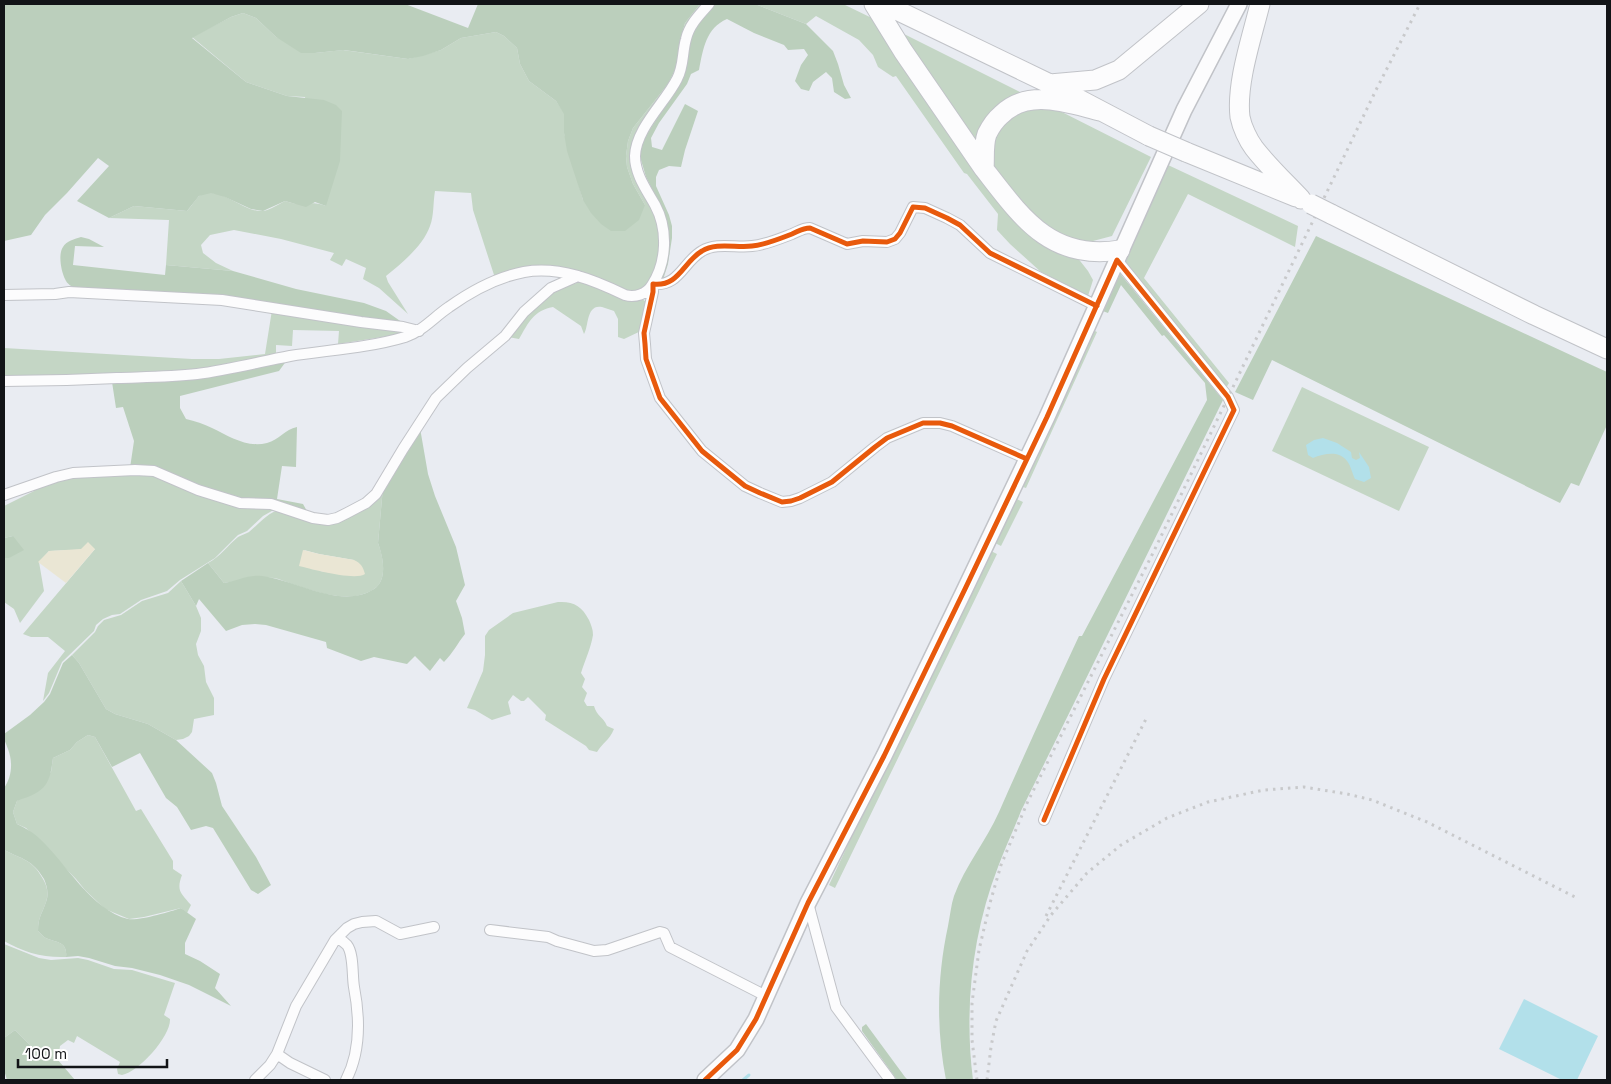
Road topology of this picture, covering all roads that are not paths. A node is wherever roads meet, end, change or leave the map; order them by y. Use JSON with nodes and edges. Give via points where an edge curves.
{"nodes":[{"id":1,"x":709,"y":4,"type":"edge"},
{"id":2,"x":874,"y":4,"type":"edge"},
{"id":3,"x":884,"y":4,"type":"edge"},
{"id":4,"x":1199,"y":4,"type":"edge"},
{"id":5,"x":1238,"y":4,"type":"edge"},
{"id":6,"x":1260,"y":4,"type":"edge"},
{"id":7,"x":1050,"y":84,"type":"junction"},
{"id":8,"x":1100,"y":110,"type":"junction"},
{"id":9,"x":984,"y":169,"type":"junction"},
{"id":10,"x":1306,"y":202,"type":"junction"},
{"id":11,"x":1119,"y":255,"type":"junction"},
{"id":12,"x":578,"y":276,"type":"junction"},
{"id":13,"x":653,"y":284,"type":"junction"},
{"id":14,"x":4,"y":295,"type":"edge"},
{"id":15,"x":1097,"y":306,"type":"junction"},
{"id":16,"x":419,"y":331,"type":"junction"},
{"id":17,"x":1607,"y":349,"type":"edge"},
{"id":18,"x":4,"y":381,"type":"edge"},
{"id":19,"x":1026,"y":459,"type":"junction"},
{"id":20,"x":4,"y":495,"type":"edge"},
{"id":21,"x":1044,"y":820,"type":"dead end"},
{"id":22,"x":808,"y":903,"type":"junction"},
{"id":23,"x":434,"y":927,"type":"dead end"},
{"id":24,"x":490,"y":930,"type":"dead end"},
{"id":25,"x":338,"y":938,"type":"junction"},
{"id":26,"x":766,"y":996,"type":"junction"},
{"id":27,"x":277,"y":1054,"type":"junction"},
{"id":28,"x":255,"y":1080,"type":"edge"},
{"id":29,"x":325,"y":1080,"type":"edge"},
{"id":30,"x":346,"y":1080,"type":"edge"},
{"id":31,"x":705,"y":1080,"type":"edge"},
{"id":32,"x":890,"y":1080,"type":"edge"}],
"edges":[{"from":1,"to":13,"type":"street","via":[[690,27],[677,80],[646,126],[635,154],[638,173],[659,215],[663,234],[662,262]]},
{"from":2,"to":9,"type":"highway","via":[[902,51]]},
{"from":3,"to":7,"type":"highway"},
{"from":4,"to":7,"type":"highway","via":[[1119,70],[1095,80]]},
{"from":5,"to":11,"type":"street","via":[[1184,110]]},
{"from":6,"to":10,"type":"highway","via":[[1242,81],[1241,119],[1254,148]]},
{"from":7,"to":8,"type":"highway"},
{"from":8,"to":9,"type":"highway","via":[[1050,99],[1032,99],[1012,106],[997,119],[987,135]]},
{"from":8,"to":10,"type":"highway","bridge":true,"via":[[1149,136]]},
{"from":9,"to":11,"type":"highway","via":[[1013,207],[1046,237],[1079,250]]},
{"from":10,"to":17,"type":"highway","bridge":true},
{"from":11,"to":15,"type":"street"},
{"from":11,"to":21,"type":"street","via":[[1228,397],[1234,410],[1104,679]]},
{"from":12,"to":13,"type":"street","via":[[630,296],[649,290]]},
{"from":12,"to":16,"type":"street","via":[[536,271],[511,275],[449,306]]},
{"from":12,"to":20,"type":"street","via":[[551,288],[524,312],[505,336],[441,392],[376,494],[337,518],[313,518],[271,504],[240,503],[154,471],[73,473]]},
{"from":13,"to":15,"type":"street","via":[[669,282],[702,251],[750,247],[804,228],[847,244],[863,240],[887,242],[900,233],[913,207],[920,207],[960,225],[990,252]]},
{"from":13,"to":19,"type":"street","via":[[644,333],[646,360],[660,398],[702,451],[745,486],[772,499],[791,501],[832,482],[887,438],[923,423],[952,426]]},
{"from":14,"to":16,"type":"street","via":[[69,292],[222,300]]},
{"from":15,"to":19,"type":"street"},
{"from":16,"to":18,"type":"street","via":[[406,337],[355,347],[190,375]]},
{"from":19,"to":22,"type":"street","via":[[884,756]]},
{"from":22,"to":26,"type":"street"},
{"from":22,"to":32,"type":"street","via":[[836,1006]]},
{"from":23,"to":25,"type":"street","via":[[400,934],[376,921],[368,921],[354,924]]},
{"from":24,"to":26,"type":"street","via":[[548,936],[557,942],[594,951],[660,932],[664,933],[670,947]]},
{"from":25,"to":27,"type":"street","via":[[296,1006]]},
{"from":25,"to":30,"type":"street","via":[[350,952],[359,1022],[355,1058]]},
{"from":26,"to":31,"type":"street","via":[[737,1050]]},
{"from":27,"to":28,"type":"street"},
{"from":27,"to":29,"type":"street"}]}
